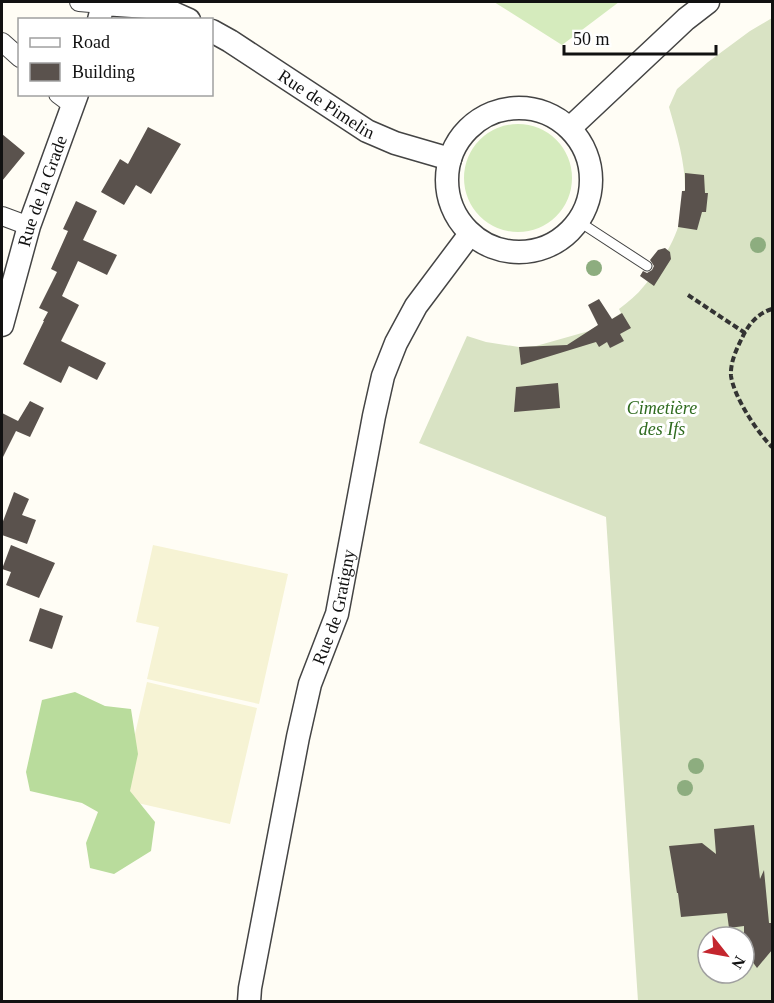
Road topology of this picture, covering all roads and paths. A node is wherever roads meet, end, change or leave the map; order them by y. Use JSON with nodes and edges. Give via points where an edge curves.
{"nodes":[{"id":1,"x":79,"y":2,"type":"edge"},
{"id":2,"x":708,"y":2,"type":"edge"},
{"id":3,"x":102,"y":8,"type":"edge"},
{"id":4,"x":184,"y":18,"type":"edge"},
{"id":5,"x":213,"y":32,"type":"edge"},
{"id":6,"x":2,"y":42,"type":"edge"},
{"id":7,"x":18,"y":56,"type":"edge"},
{"id":8,"x":70,"y":98,"type":"edge"},
{"id":9,"x":570,"y":128,"type":"junction"},
{"id":10,"x":450,"y":159,"type":"junction"},
{"id":11,"x":2,"y":216,"type":"edge"},
{"id":12,"x":578,"y":221,"type":"junction"},
{"id":13,"x":29,"y":226,"type":"junction"},
{"id":14,"x":470,"y":234,"type":"junction"},
{"id":15,"x":646,"y":266,"type":"dead end"},
{"id":16,"x":688,"y":294,"type":"dead end"},
{"id":17,"x":772,"y":309,"type":"edge"},
{"id":18,"x":2,"y":325,"type":"edge"},
{"id":19,"x":745,"y":333,"type":"junction"},
{"id":20,"x":772,"y":447,"type":"edge"},
{"id":21,"x":249,"y":1002,"type":"edge"}],
"edges":[{"from":1,"to":3,"type":"street"},
{"from":2,"to":9,"type":"street"},
{"from":3,"to":4,"type":"street","via":[[162,8]]},
{"from":5,"to":10,"type":"street","name":"Rue de Pimelin","via":[[367,131]]},
{"from":6,"to":7,"type":"street"},
{"from":8,"to":13,"type":"street","name":"Rue de la Grade"},
{"from":9,"to":10,"type":"street","via":[[550,114],[526,108],[501,110],[478,120],[461,137]]},
{"from":9,"to":12,"type":"street","via":[[583,145],[590,164],[587,205]]},
{"from":10,"to":14,"type":"street","via":[[449,200]]},
{"from":11,"to":13,"type":"street"},
{"from":12,"to":14,"type":"street","via":[[560,240],[538,250],[514,252],[491,247]]},
{"from":12,"to":15,"type":"lane"},
{"from":13,"to":18,"type":"street","name":"Rue de la Grade"},
{"from":14,"to":21,"type":"street","name":"Rue de Gratigny","via":[[416,306],[383,376],[337,614],[310,684],[298,737]]},
{"from":16,"to":19,"type":"path"},
{"from":17,"to":19,"type":"path","via":[[753,321]]},
{"from":19,"to":20,"type":"path","via":[[736,350],[731,375],[750,419]]}]}
